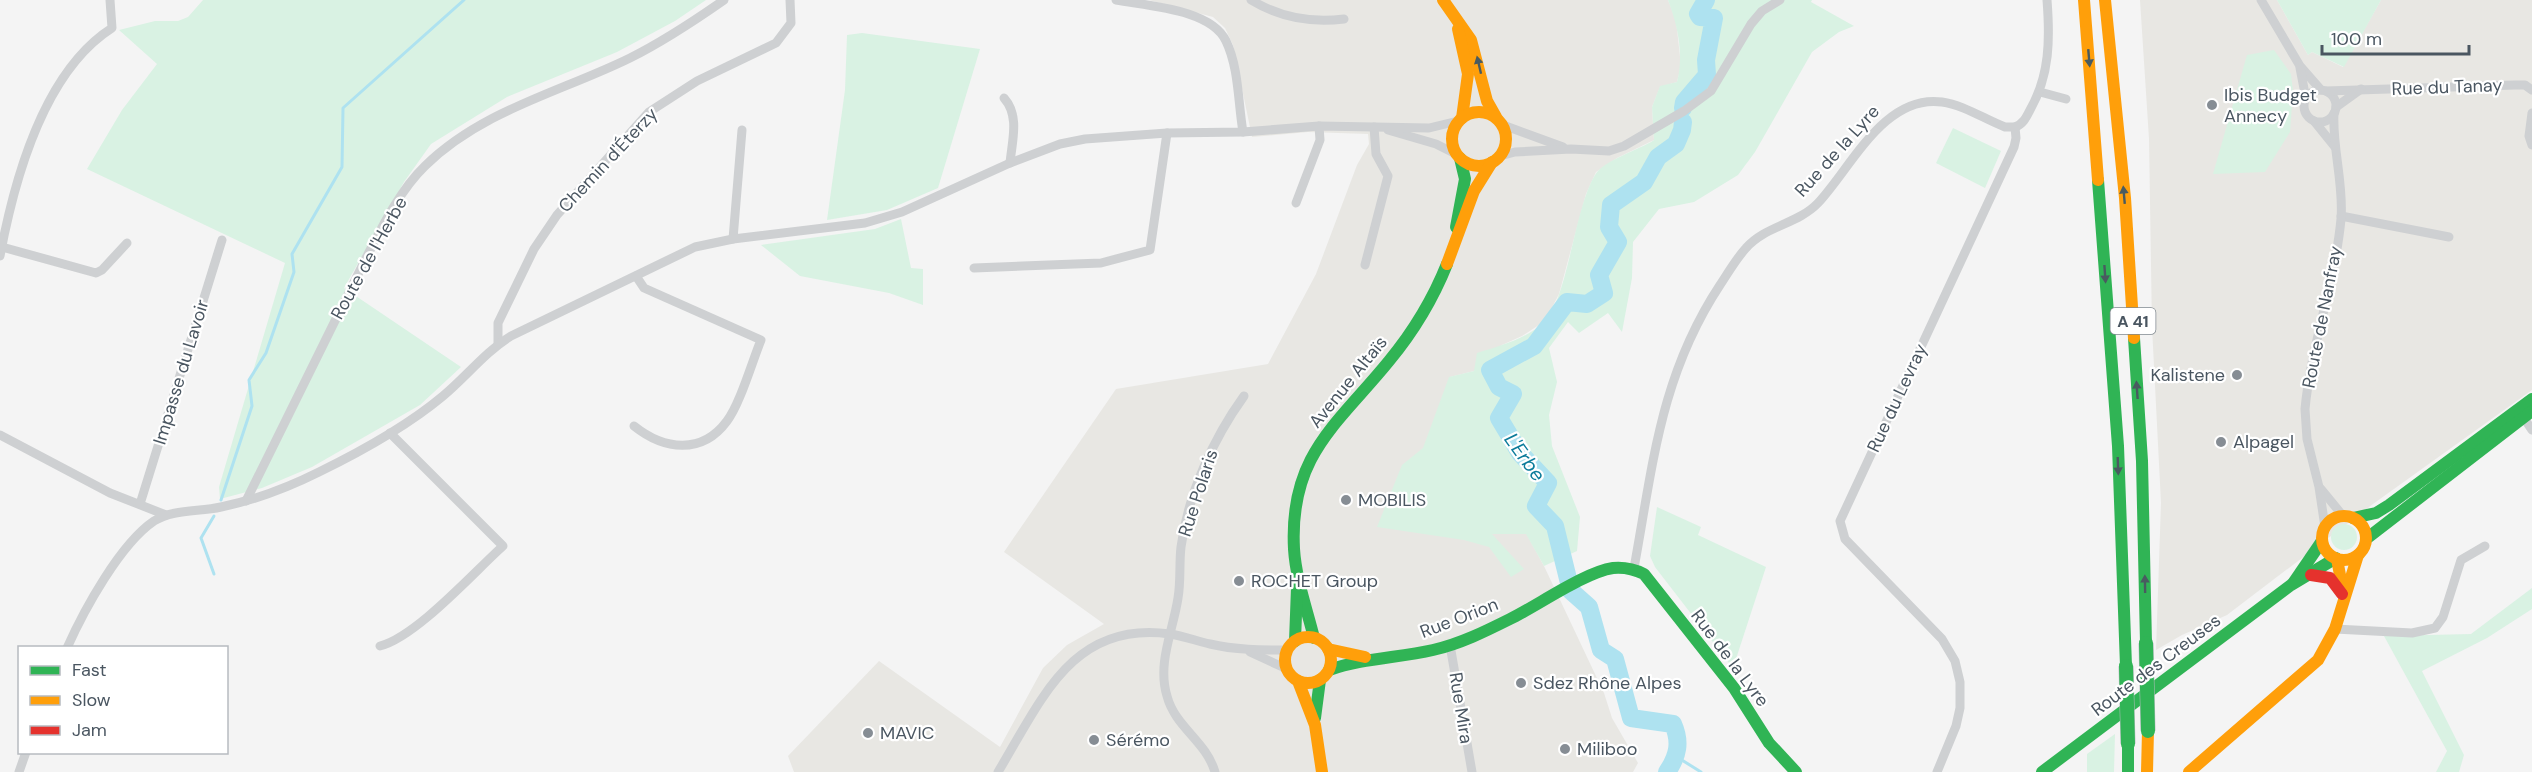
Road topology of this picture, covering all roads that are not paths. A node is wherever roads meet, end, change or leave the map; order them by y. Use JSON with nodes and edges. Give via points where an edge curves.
{"nodes":[{"id":1,"x":110,"y":0,"type":"edge"},
{"id":2,"x":724,"y":0,"type":"edge"},
{"id":3,"x":790,"y":0,"type":"edge"},
{"id":4,"x":1116,"y":0,"type":"edge"},
{"id":5,"x":1251,"y":0,"type":"edge"},
{"id":6,"x":1780,"y":0,"type":"edge"},
{"id":7,"x":2047,"y":0,"type":"edge"},
{"id":8,"x":2085,"y":0,"type":"edge"},
{"id":9,"x":2105,"y":0,"type":"edge"},
{"id":10,"x":2261,"y":0,"type":"edge"},
{"id":11,"x":1447,"y":6,"type":"edge"},
{"id":12,"x":1344,"y":19,"type":"dead end"},
{"id":13,"x":2300,"y":66,"type":"junction"},
{"id":14,"x":2361,"y":89,"type":"junction"},
{"id":15,"x":2324,"y":90,"type":"junction"},
{"id":16,"x":2532,"y":90,"type":"edge"},
{"id":17,"x":2040,"y":92,"type":"junction"},
{"id":18,"x":1004,"y":98,"type":"dead end"},
{"id":19,"x":2066,"y":99,"type":"dead end"},
{"id":20,"x":2306,"y":99,"type":"junction"},
{"id":21,"x":2335,"y":110,"type":"junction"},
{"id":22,"x":2532,"y":113,"type":"edge"},
{"id":23,"x":1460,"y":120,"type":"junction"},
{"id":24,"x":2313,"y":120,"type":"junction"},
{"id":25,"x":1500,"y":122,"type":"junction"},
{"id":26,"x":1319,"y":126,"type":"junction"},
{"id":27,"x":2015,"y":127,"type":"junction"},
{"id":28,"x":1378,"y":128,"type":"junction"},
{"id":29,"x":742,"y":130,"type":"dead end"},
{"id":30,"x":1243,"y":132,"type":"junction"},
{"id":31,"x":1167,"y":133,"type":"junction"},
{"id":32,"x":2532,"y":146,"type":"edge"},
{"id":33,"x":2335,"y":147,"type":"junction"},
{"id":34,"x":1571,"y":149,"type":"junction"},
{"id":35,"x":1458,"y":156,"type":"junction"},
{"id":36,"x":1496,"y":159,"type":"junction"},
{"id":37,"x":1010,"y":163,"type":"junction"},
{"id":38,"x":1296,"y":203,"type":"dead end"},
{"id":39,"x":2341,"y":216,"type":"junction"},
{"id":40,"x":2449,"y":237,"type":"dead end"},
{"id":41,"x":733,"y":239,"type":"junction"},
{"id":42,"x":222,"y":240,"type":"dead end"},
{"id":43,"x":127,"y":243,"type":"dead end"},
{"id":44,"x":1453,"y":249,"type":"junction"},
{"id":45,"x":1,"y":252,"type":"edge"},
{"id":46,"x":1365,"y":265,"type":"dead end"},
{"id":47,"x":974,"y":268,"type":"dead end"},
{"id":48,"x":636,"y":276,"type":"junction"},
{"id":49,"x":498,"y":344,"type":"junction"},
{"id":50,"x":1244,"y":396,"type":"dead end"},
{"id":51,"x":2528,"y":407,"type":"edge"},
{"id":52,"x":634,"y":426,"type":"dead end"},
{"id":53,"x":2532,"y":430,"type":"edge"},
{"id":54,"x":390,"y":434,"type":"junction"},
{"id":55,"x":0,"y":435,"type":"edge"},
{"id":56,"x":2323,"y":500,"type":"junction"},
{"id":57,"x":246,"y":501,"type":"junction"},
{"id":58,"x":140,"y":504,"type":"junction"},
{"id":59,"x":166,"y":515,"type":"junction"},
{"id":60,"x":2348,"y":517,"type":"junction"},
{"id":61,"x":2323,"y":534,"type":"junction"},
{"id":62,"x":2366,"y":539,"type":"junction"},
{"id":63,"x":2485,"y":546,"type":"dead end"},
{"id":64,"x":2358,"y":555,"type":"junction"},
{"id":65,"x":2336,"y":558,"type":"junction"},
{"id":66,"x":1634,"y":568,"type":"junction"},
{"id":67,"x":2311,"y":575,"type":"junction"},
{"id":68,"x":1298,"y":581,"type":"junction"},
{"id":69,"x":2291,"y":585,"type":"junction"},
{"id":70,"x":2343,"y":596,"type":"junction"},
{"id":71,"x":2340,"y":613,"type":"junction"},
{"id":72,"x":2335,"y":629,"type":"junction"},
{"id":73,"x":1170,"y":634,"type":"junction"},
{"id":74,"x":1314,"y":638,"type":"junction"},
{"id":75,"x":1450,"y":645,"type":"junction"},
{"id":76,"x":68,"y":646,"type":"edge"},
{"id":77,"x":380,"y":646,"type":"dead end"},
{"id":78,"x":1291,"y":646,"type":"junction"},
{"id":79,"x":1328,"y":649,"type":"junction"},
{"id":80,"x":1245,"y":650,"type":"junction"},
{"id":81,"x":1375,"y":660,"type":"junction"},
{"id":82,"x":1287,"y":669,"type":"junction"},
{"id":83,"x":1325,"y":675,"type":"junction"},
{"id":84,"x":1298,"y":681,"type":"junction"},
{"id":85,"x":1315,"y":725,"type":"junction"},
{"id":86,"x":26,"y":754,"type":"edge"},
{"id":87,"x":19,"y":772,"type":"edge"},
{"id":88,"x":998,"y":772,"type":"edge"},
{"id":89,"x":1215,"y":772,"type":"edge"},
{"id":90,"x":1322,"y":772,"type":"edge"},
{"id":91,"x":1472,"y":772,"type":"edge"},
{"id":92,"x":1796,"y":772,"type":"edge"},
{"id":93,"x":1937,"y":772,"type":"edge"},
{"id":94,"x":2042,"y":772,"type":"edge"},
{"id":95,"x":2127,"y":772,"type":"edge"},
{"id":96,"x":2147,"y":772,"type":"edge"},
{"id":97,"x":2189,"y":772,"type":"edge"}],
"edges":[{"from":1,"to":45,"type":"street","via":[[112,28],[64,74],[36,131],[14,195]]},
{"from":2,"to":57,"type":"street","name":"Route de l'Herbe","via":[[630,58],[497,114],[448,145],[424,167],[371,248]]},
{"from":3,"to":49,"type":"street","name":"Chemin d'Éterzy","via":[[791,23],[776,43],[697,81],[648,112],[557,215],[534,249],[498,323]]},
{"from":4,"to":30,"type":"street","via":[[1197,16],[1222,34],[1231,60]]},
{"from":5,"to":12,"type":"street","via":[[1278,14],[1324,21]]},
{"from":6,"to":34,"type":"street","via":[[1759,14],[1711,91],[1700,101],[1609,152]]},
{"from":7,"to":17,"type":"street","name":"Rue du Levray","via":[[2049,52]]},
{"from":8,"to":95,"type":"main road","number":"A 41","one_way":true,"bridge":true,"via":[[2118,446]]},
{"from":96,"to":9,"type":"main road","number":"A 41","one_way":true,"bridge":true,"via":[[2141,449],[2125,198]]},
{"from":10,"to":13,"type":"street","name":"Route de Nanfray"},
{"from":11,"to":23,"type":"main road","via":[[1463,44],[1469,84]]},
{"from":25,"to":11,"type":"main road","one_way":true,"via":[[1484,95],[1474,47]]},
{"from":13,"to":15,"type":"street","name":"Route de Nanfray"},
{"from":13,"to":20,"type":"street","name":"Route de Nanfray"},
{"from":14,"to":15,"type":"street","name":"Rue du Tanay"},
{"from":14,"to":16,"type":"street","name":"Rue du Tanay","via":[[2525,85]]},
{"from":14,"to":21,"type":"street"},
{"from":15,"to":20,"type":"street","via":[[2312,92]]},
{"from":15,"to":21,"type":"street","name":"Route de Nanfray","via":[[2334,97]]},
{"from":17,"to":19,"type":"street"},
{"from":17,"to":27,"type":"street","name":"Rue du Levray","via":[[2024,122]]},
{"from":18,"to":37,"type":"street","via":[[1014,116]]},
{"from":20,"to":24,"type":"street","name":"Route de Nanfray","via":[[2306,113]]},
{"from":21,"to":24,"type":"street","via":[[2323,121]]},
{"from":21,"to":33,"type":"street","name":"Route de Nanfray"},
{"from":22,"to":32,"type":"street"},
{"from":23,"to":25,"type":"main road","via":[[1480,111]]},
{"from":23,"to":28,"type":"street","via":[[1429,128]]},
{"from":23,"to":35,"type":"main road","via":[[1452,137]]},
{"from":24,"to":33,"type":"street","name":"Route de Nanfray"},
{"from":25,"to":34,"type":"street"},
{"from":25,"to":36,"type":"main road","via":[[1506,141]]},
{"from":26,"to":28,"type":"street"},
{"from":26,"to":30,"type":"street"},
{"from":26,"to":38,"type":"street","via":[[1320,140]]},
{"from":27,"to":66,"type":"street","name":"Rue de la Lyre","via":[[1997,124],[1950,104],[1932,101],[1907,107],[1877,131],[1811,210],[1764,233],[1745,249],[1702,313],[1675,373],[1657,435]]},
{"from":27,"to":93,"type":"street","name":"Rue du Levray","via":[[2014,147],[1840,521],[1845,539],[1942,639],[1958,668],[1958,717]]},
{"from":28,"to":35,"type":"street","via":[[1436,144]]},
{"from":28,"to":46,"type":"street","via":[[1376,154],[1388,176]]},
{"from":29,"to":41,"type":"street"},
{"from":30,"to":31,"type":"street"},
{"from":31,"to":37,"type":"street","via":[[1085,139]]},
{"from":31,"to":47,"type":"street","via":[[1150,249],[1101,263]]},
{"from":33,"to":39,"type":"street","name":"Route de Nanfray"},
{"from":34,"to":36,"type":"street","via":[[1515,152]]},
{"from":35,"to":36,"type":"main road","via":[[1476,166]]},
{"from":35,"to":44,"type":"main road","name":"Avenue Altaïs","via":[[1465,179]]},
{"from":36,"to":44,"type":"main road","name":"Avenue Altaïs","via":[[1479,182]]},
{"from":37,"to":41,"type":"street","via":[[902,212],[865,223]]},
{"from":39,"to":40,"type":"street"},
{"from":39,"to":56,"type":"street","name":"Route de Nanfray","via":[[2305,409],[2307,439]]},
{"from":41,"to":48,"type":"street","via":[[695,247]]},
{"from":42,"to":58,"type":"street","name":"Impasse du Lavoir"},
{"from":43,"to":45,"type":"street","via":[[96,273]]},
{"from":44,"to":68,"type":"main road","name":"Avenue Altaïs","via":[[1440,281],[1407,336],[1329,429],[1314,454],[1294,525]]},
{"from":48,"to":49,"type":"street"},
{"from":48,"to":52,"type":"street","via":[[644,288],[761,340],[728,419],[710,438],[692,445],[671,446]]},
{"from":49,"to":54,"type":"street","via":[[442,397]]},
{"from":50,"to":73,"type":"street","name":"Rue Polaris","via":[[1214,444],[1197,486],[1182,546]]},
{"from":51,"to":53,"type":"street"},
{"from":51,"to":60,"type":"main road","via":[[2390,505],[2376,513]]},
{"from":51,"to":62,"type":"main road","via":[[2511,427]]},
{"from":54,"to":57,"type":"street","via":[[283,489]]},
{"from":54,"to":77,"type":"street","via":[[503,546],[421,621],[396,641]]},
{"from":55,"to":58,"type":"street","via":[[110,493]]},
{"from":56,"to":60,"type":"street","name":"Route de Nanfray"},
{"from":56,"to":61,"type":"street","name":"Route de Nanfray"},
{"from":57,"to":59,"type":"street"},
{"from":58,"to":59,"type":"street"},
{"from":59,"to":76,"type":"street","via":[[136,537],[82,615]]},
{"from":60,"to":61,"type":"main road","via":[[2336,517]]},
{"from":60,"to":62,"type":"main road","via":[[2363,527]]},
{"from":61,"to":65,"type":"main road","via":[[2326,551]]},
{"from":61,"to":69,"type":"main road","name":"Route des Creuses"},
{"from":62,"to":64,"type":"main road"},
{"from":63,"to":72,"type":"street","via":[[2461,560],[2443,617],[2435,628],[2412,633]]},
{"from":64,"to":65,"type":"main road"},
{"from":64,"to":71,"type":"main road"},
{"from":65,"to":67,"type":"main road","name":"Route des Creuses"},
{"from":65,"to":70,"type":"main road"},
{"from":66,"to":75,"type":"main road","name":"Rue Orion","via":[[1609,568]]},
{"from":66,"to":92,"type":"main road","name":"Rue de la Lyre","via":[[1644,574],[1734,688],[1769,744]]},
{"from":67,"to":69,"type":"main road","name":"Route des Creuses"},
{"from":67,"to":70,"type":"main road","via":[[2330,578]]},
{"from":68,"to":74,"type":"main road","name":"Avenue Altaïs"},
{"from":68,"to":78,"type":"main road","name":"Avenue Altaïs"},
{"from":69,"to":94,"type":"main road","name":"Route des Creuses"},
{"from":70,"to":71,"type":"main road"},
{"from":71,"to":72,"type":"main road"},
{"from":72,"to":97,"type":"main road","via":[[2323,654],[2309,670]]},
{"from":73,"to":80,"type":"street"},
{"from":73,"to":88,"type":"street","via":[[1113,635],[1090,647],[1067,666]]},
{"from":73,"to":89,"type":"street","name":"Rue Polaris","via":[[1162,669],[1166,695],[1174,716],[1202,745]]},
{"from":74,"to":78,"type":"main road"},
{"from":74,"to":79,"type":"main road"},
{"from":75,"to":81,"type":"main road","name":"Rue Orion"},
{"from":75,"to":91,"type":"street","name":"Rue Mira"},
{"from":78,"to":80,"type":"street"},
{"from":78,"to":82,"type":"main road"},
{"from":79,"to":81,"type":"main road","name":"Rue Orion"},
{"from":79,"to":83,"type":"main road","via":[[1331,663]]},
{"from":80,"to":82,"type":"street"},
{"from":81,"to":83,"type":"main road","name":"Rue Orion","via":[[1343,664]]},
{"from":82,"to":84,"type":"main road"},
{"from":83,"to":84,"type":"main road","via":[[1305,683]]},
{"from":83,"to":85,"type":"main road"},
{"from":84,"to":85,"type":"main road"},
{"from":85,"to":90,"type":"main road"},
{"from":86,"to":87,"type":"street"}]}
